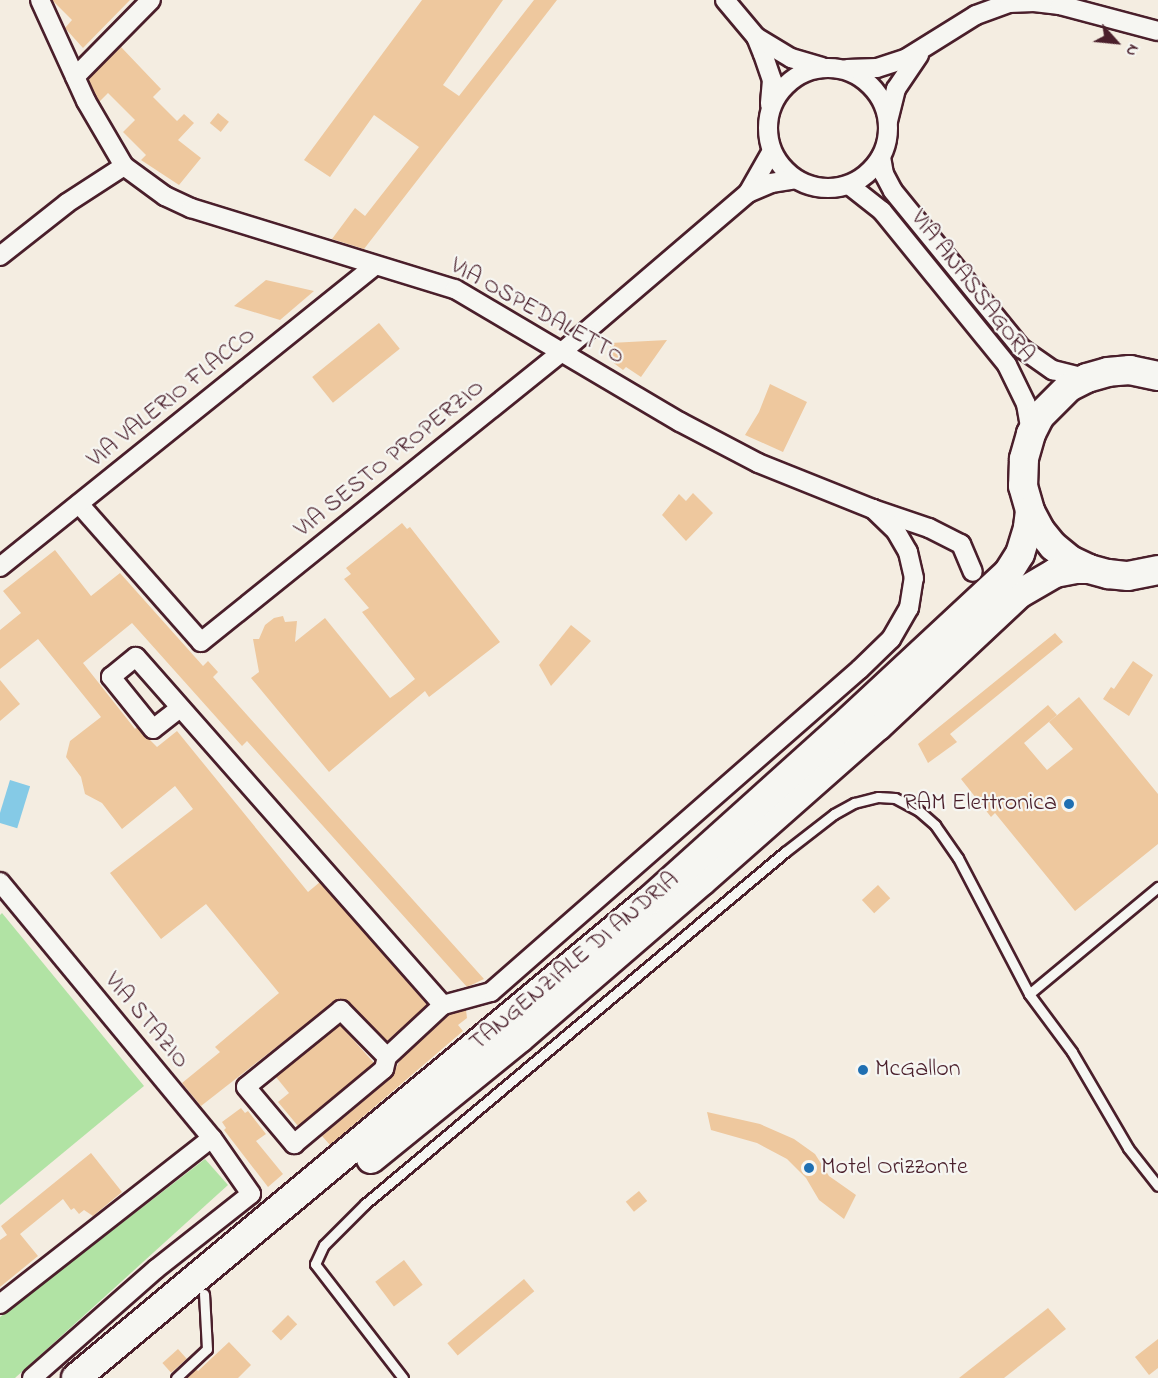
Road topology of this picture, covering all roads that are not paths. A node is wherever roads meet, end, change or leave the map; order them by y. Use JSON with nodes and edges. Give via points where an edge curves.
{"nodes":[{"id":1,"x":40,"y":0,"type":"edge"},
{"id":2,"x":151,"y":0,"type":"edge"},
{"id":3,"x":725,"y":0,"type":"edge"},
{"id":4,"x":1158,"y":31,"type":"edge"},
{"id":5,"x":756,"y":38,"type":"junction"},
{"id":6,"x":925,"y":49,"type":"junction"},
{"id":7,"x":824,"y":67,"type":"junction"},
{"id":8,"x":843,"y":69,"type":"junction"},
{"id":9,"x":75,"y":77,"type":"junction"},
{"id":10,"x":768,"y":114,"type":"junction"},
{"id":11,"x":888,"y":123,"type":"junction"},
{"id":12,"x":772,"y":151,"type":"junction"},
{"id":13,"x":881,"y":157,"type":"junction"},
{"id":14,"x":124,"y":166,"type":"junction"},
{"id":15,"x":795,"y":179,"type":"junction"},
{"id":16,"x":849,"y":185,"type":"junction"},
{"id":17,"x":748,"y":193,"type":"junction"},
{"id":18,"x":0,"y":256,"type":"edge"},
{"id":19,"x":374,"y":266,"type":"junction"},
{"id":20,"x":563,"y":351,"type":"junction"},
{"id":21,"x":1156,"y":374,"type":"edge"},
{"id":22,"x":1087,"y":378,"type":"junction"},
{"id":23,"x":1031,"y":434,"type":"junction"},
{"id":24,"x":79,"y":504,"type":"junction"},
{"id":25,"x":873,"y":509,"type":"junction"},
{"id":26,"x":1030,"y":511,"type":"junction"},
{"id":27,"x":0,"y":567,"type":"edge"},
{"id":28,"x":1089,"y":569,"type":"junction"},
{"id":29,"x":1158,"y":570,"type":"edge"},
{"id":30,"x":973,"y":572,"type":"dead end"},
{"id":31,"x":180,"y":708,"type":"dead end"},
{"id":32,"x":0,"y":882,"type":"edge"},
{"id":33,"x":1158,"y":887,"type":"edge"},
{"id":34,"x":1029,"y":994,"type":"junction"},
{"id":35,"x":443,"y":1005,"type":"junction"},
{"id":36,"x":387,"y":1057,"type":"junction"},
{"id":37,"x":212,"y":1138,"type":"junction"},
{"id":38,"x":1158,"y":1186,"type":"edge"},
{"id":39,"x":204,"y":1294,"type":"junction"},
{"id":40,"x":0,"y":1304,"type":"edge"},
{"id":41,"x":32,"y":1378,"type":"edge"},
{"id":42,"x":76,"y":1378,"type":"edge"},
{"id":43,"x":106,"y":1378,"type":"edge"},
{"id":44,"x":176,"y":1378,"type":"edge"},
{"id":45,"x":403,"y":1378,"type":"edge"}],
"edges":[{"from":1,"to":9,"type":"street","name":"VIA OSPEDALETTO"},
{"from":2,"to":9,"type":"street"},
{"from":3,"to":5,"type":"street"},
{"from":4,"to":6,"type":"street","via":[[1060,5],[1009,3],[976,15]]},
{"from":5,"to":7,"type":"street","via":[[791,58]]},
{"from":5,"to":10,"type":"street","via":[[772,80]]},
{"from":6,"to":8,"type":"street","via":[[877,68]]},
{"from":6,"to":11,"type":"street","via":[[896,89]]},
{"from":7,"to":8,"type":"street"},
{"from":7,"to":10,"type":"street","via":[[805,71],[788,82]]},
{"from":8,"to":11,"type":"street","via":[[861,76],[875,90]]},
{"from":9,"to":14,"type":"street","name":"VIA OSPEDALETTO"},
{"from":10,"to":12,"type":"street","via":[[767,133]]},
{"from":11,"to":13,"type":"street"},
{"from":12,"to":15,"type":"street","via":[[781,167]]},
{"from":12,"to":17,"type":"street","name":"VIA SESTO PROPERZIO"},
{"from":13,"to":16,"type":"street"},
{"from":13,"to":22,"type":"street","name":"VIA ANASSAGORA","via":[[893,191],[1022,348],[1053,370]]},
{"from":14,"to":18,"type":"street","via":[[67,203]]},
{"from":14,"to":19,"type":"street","name":"VIA OSPEDALETTO","via":[[165,196],[191,208]]},
{"from":15,"to":16,"type":"street","via":[[813,187]]},
{"from":15,"to":17,"type":"street","name":"VIA SESTO PROPERZIO","via":[[771,183]]},
{"from":16,"to":23,"type":"street","name":"VIA ANASSAGORA","via":[[894,225],[1007,366],[1026,404]]},
{"from":17,"to":20,"type":"street","name":"VIA SESTO PROPERZIO"},
{"from":19,"to":20,"type":"street","name":"VIA OSPEDALETTO","via":[[455,289]]},
{"from":19,"to":24,"type":"street","name":"VIA VALERIO FLACCO"},
{"from":20,"to":24,"type":"street","name":"VIA SESTO PROPERZIO","via":[[201,642]]},
{"from":20,"to":25,"type":"street","name":"VIA OSPEDALETTO","via":[[758,464]]},
{"from":21,"to":22,"type":"main road","name":"TANGENZIALE DI ANDRIA","via":[[1119,371]]},
{"from":22,"to":23,"type":"main road","name":"TANGENZIALE DI ANDRIA","via":[[1053,400]]},
{"from":23,"to":26,"type":"main road","name":"TANGENZIALE DI ANDRIA","via":[[1023,468]]},
{"from":24,"to":27,"type":"street","name":"VIA VALERIO FLACCO"},
{"from":25,"to":30,"type":"street","name":"VIA OSPEDALETTO","via":[[929,528],[961,544]]},
{"from":25,"to":35,"type":"street","via":[[896,531],[908,552],[914,578],[909,608],[891,639],[491,992]]},
{"from":26,"to":28,"type":"main road","name":"TANGENZIALE DI ANDRIA","via":[[1053,546]]},
{"from":26,"to":42,"type":"main road","name":"TANGENZIALE DI ANDRIA","via":[[1020,554],[1008,573],[840,729],[650,900]]},
{"from":28,"to":29,"type":"main road","name":"TANGENZIALE DI ANDRIA","via":[[1128,576]]},
{"from":28,"to":39,"type":"main road","name":"TANGENZIALE DI ANDRIA","via":[[1054,573],[1019,594],[869,734],[530,1030]]},
{"from":31,"to":35,"type":"street"},
{"from":32,"to":37,"type":"street","name":"VIA STAZIO"},
{"from":33,"to":34,"type":"lane"},
{"from":34,"to":38,"type":"lane","via":[[1072,1052],[1128,1148]]},
{"from":34,"to":45,"type":"lane","via":[[958,858],[935,825],[896,798],[878,797],[854,803],[834,814],[365,1204],[324,1245],[315,1264]]},
{"from":35,"to":36,"type":"street"},
{"from":36,"to":36,"type":"street","via":[[384,1069],[294,1144],[246,1087],[341,1010]]},
{"from":37,"to":40,"type":"street"},
{"from":37,"to":41,"type":"street","name":"VIA STAZIO","via":[[251,1194],[156,1269]]},
{"from":39,"to":43,"type":"main road","name":"TANGENZIALE DI ANDRIA"},
{"from":39,"to":44,"type":"lane","via":[[207,1349]]}]}
